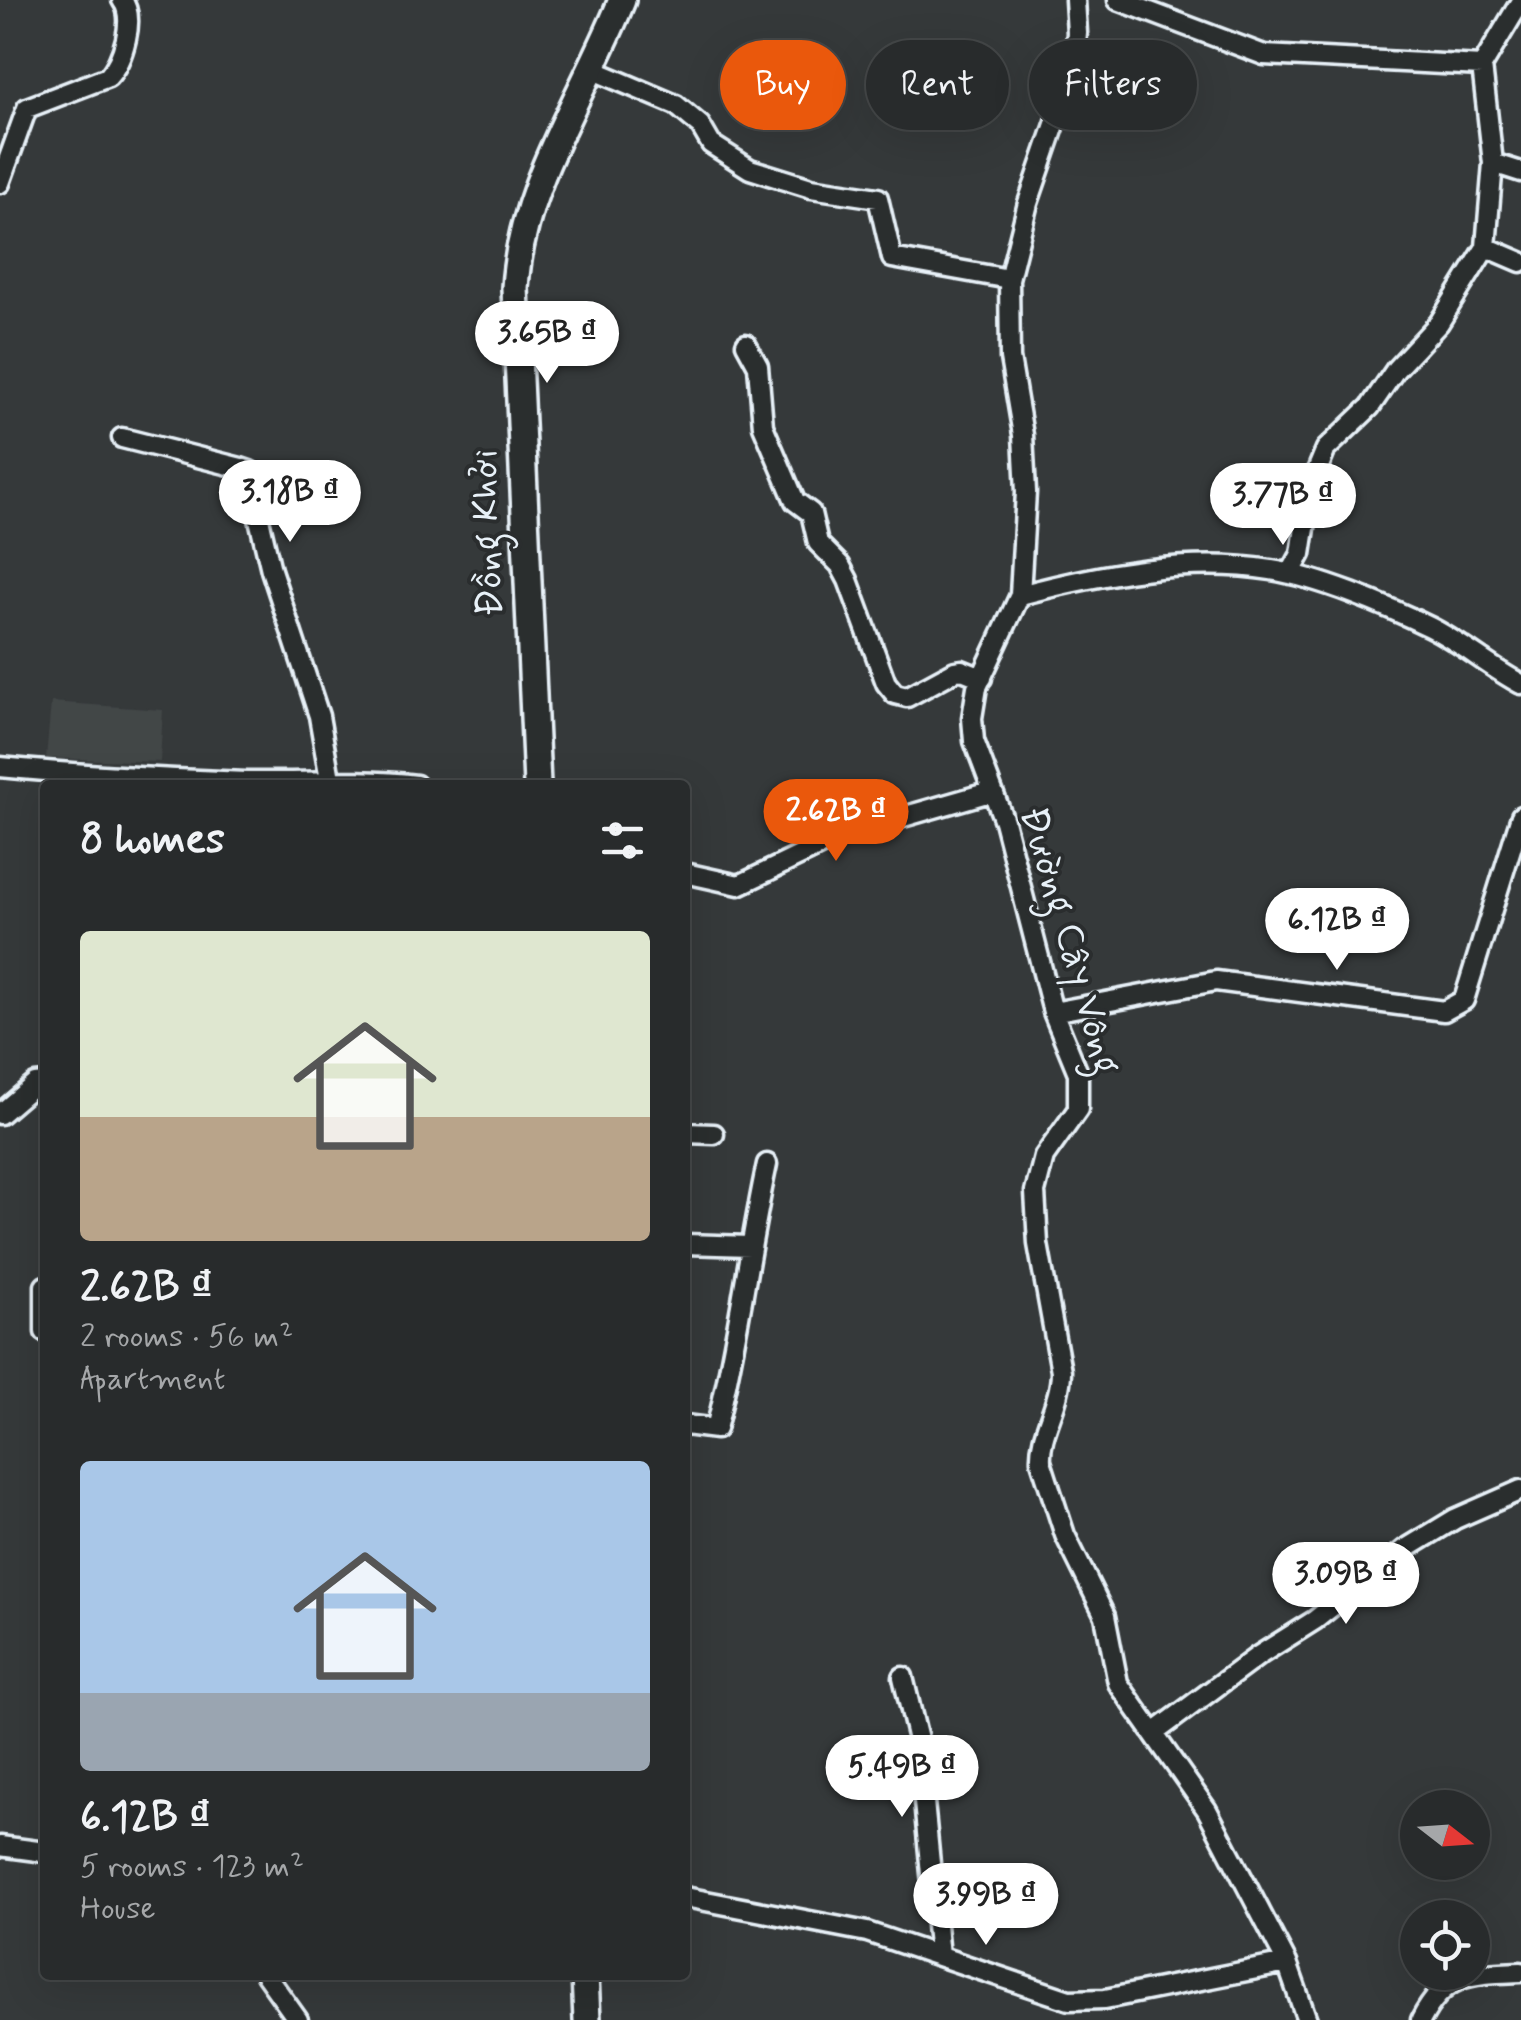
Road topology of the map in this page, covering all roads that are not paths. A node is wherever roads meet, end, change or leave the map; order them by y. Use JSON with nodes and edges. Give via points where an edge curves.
{"nodes":[{"id":1,"x":122,"y":0,"type":"edge"},
{"id":2,"x":622,"y":0,"type":"edge"},
{"id":3,"x":1075,"y":0,"type":"edge"},
{"id":4,"x":1118,"y":0,"type":"edge"},
{"id":5,"x":1521,"y":1,"type":"edge"},
{"id":6,"x":1482,"y":66,"type":"junction"},
{"id":7,"x":593,"y":70,"type":"junction"},
{"id":8,"x":1493,"y":163,"type":"junction"},
{"id":9,"x":1521,"y":172,"type":"edge"},
{"id":10,"x":0,"y":183,"type":"edge"},
{"id":11,"x":1486,"y":247,"type":"junction"},
{"id":12,"x":1521,"y":262,"type":"edge"},
{"id":13,"x":1009,"y":279,"type":"junction"},
{"id":14,"x":746,"y":344,"type":"dead end"},
{"id":15,"x":122,"y":438,"type":"dead end"},
{"id":16,"x":1290,"y":574,"type":"junction"},
{"id":17,"x":1020,"y":595,"type":"junction"},
{"id":18,"x":982,"y":678,"type":"junction"},
{"id":19,"x":1521,"y":684,"type":"edge"},
{"id":20,"x":0,"y":768,"type":"edge"},
{"id":21,"x":330,"y":779,"type":"junction"},
{"id":22,"x":115,"y":780,"type":"edge"},
{"id":23,"x":312,"y":780,"type":"edge"},
{"id":24,"x":344,"y":780,"type":"edge"},
{"id":25,"x":537,"y":780,"type":"edge"},
{"id":26,"x":990,"y":792,"type":"junction"},
{"id":27,"x":1521,"y":816,"type":"edge"},
{"id":28,"x":690,"y":875,"type":"edge"},
{"id":29,"x":1054,"y":1012,"type":"junction"},
{"id":30,"x":40,"y":1084,"type":"edge"},
{"id":31,"x":0,"y":1114,"type":"edge"},
{"id":32,"x":690,"y":1132,"type":"edge"},
{"id":33,"x":714,"y":1134,"type":"dead end"},
{"id":34,"x":767,"y":1164,"type":"dead end"},
{"id":35,"x":690,"y":1244,"type":"edge"},
{"id":36,"x":750,"y":1246,"type":"junction"},
{"id":37,"x":690,"y":1426,"type":"edge"},
{"id":38,"x":1521,"y":1490,"type":"edge"},
{"id":39,"x":903,"y":1677,"type":"dead end"},
{"id":40,"x":1154,"y":1733,"type":"junction"},
{"id":41,"x":0,"y":1846,"type":"edge"},
{"id":42,"x":40,"y":1851,"type":"edge"},
{"id":43,"x":690,"y":1898,"type":"edge"},
{"id":44,"x":939,"y":1956,"type":"junction"},
{"id":45,"x":1288,"y":1964,"type":"junction"},
{"id":46,"x":1521,"y":1972,"type":"edge"},
{"id":47,"x":270,"y":1980,"type":"edge"},
{"id":48,"x":585,"y":1980,"type":"edge"},
{"id":49,"x":1089,"y":2010,"type":"edge"},
{"id":50,"x":298,"y":2020,"type":"edge"},
{"id":51,"x":586,"y":2020,"type":"edge"},
{"id":52,"x":1308,"y":2020,"type":"edge"},
{"id":53,"x":1421,"y":2020,"type":"edge"}],
"edges":[{"from":1,"to":10,"type":"street","via":[[129,23],[114,70],[26,108]]},
{"from":2,"to":7,"type":"main road","name":"Đồng Khởi"},
{"from":3,"to":13,"type":"street","name":"Đường Cây Vông","via":[[1074,69]]},
{"from":4,"to":6,"type":"street","via":[[1264,56]]},
{"from":5,"to":6,"type":"street"},
{"from":6,"to":8,"type":"street"},
{"from":7,"to":13,"type":"street","via":[[676,105],[711,144],[750,170],[878,198],[892,258]]},
{"from":7,"to":25,"type":"main road","name":"Đồng Khởi","via":[[547,160],[517,254]]},
{"from":8,"to":9,"type":"street"},
{"from":8,"to":11,"type":"street"},
{"from":11,"to":12,"type":"street"},
{"from":11,"to":16,"type":"street","via":[[1439,324],[1326,449],[1312,482],[1301,554]]},
{"from":13,"to":17,"type":"street","name":"Đường Cây Vông","via":[[1010,358],[1026,492]]},
{"from":14,"to":18,"type":"street","via":[[758,366],[763,426],[788,488],[811,512],[818,543],[848,580],[886,683],[907,697],[962,670]]},
{"from":15,"to":21,"type":"street","via":[[241,468],[256,478],[271,570],[319,716]]},
{"from":16,"to":17,"type":"street","via":[[1266,569],[1098,575]]},
{"from":16,"to":19,"type":"street","via":[[1418,622]]},
{"from":17,"to":18,"type":"street","name":"Đường Cây Vông"},
{"from":18,"to":26,"type":"street","name":"Đường Cây Vông","via":[[972,718]]},
{"from":20,"to":22,"type":"street"},
{"from":21,"to":23,"type":"street"},
{"from":21,"to":24,"type":"street"},
{"from":26,"to":28,"type":"street","via":[[847,833],[739,884]]},
{"from":26,"to":29,"type":"street","name":"Đường Cây Vông"},
{"from":27,"to":29,"type":"street","via":[[1464,1000],[1444,1011],[1216,980]]},
{"from":29,"to":40,"type":"street","name":"Đường Cây Vông","via":[[1080,1091],[1078,1109],[1044,1157],[1035,1192],[1061,1371],[1041,1461],[1105,1616],[1118,1683]]},
{"from":30,"to":31,"type":"street"},
{"from":32,"to":33,"type":"street"},
{"from":34,"to":36,"type":"street"},
{"from":35,"to":36,"type":"street"},
{"from":36,"to":37,"type":"street","via":[[716,1429]]},
{"from":38,"to":40,"type":"street","via":[[1455,1518],[1404,1550]]},
{"from":39,"to":44,"type":"street","via":[[918,1740]]},
{"from":40,"to":45,"type":"street","name":"Đường Cây Vông","via":[[1208,1810]]},
{"from":41,"to":42,"type":"street"},
{"from":43,"to":44,"type":"street","via":[[847,1927]]},
{"from":44,"to":49,"type":"street"},
{"from":45,"to":49,"type":"street"},
{"from":45,"to":52,"type":"street","name":"Đường Cây Vông"},
{"from":46,"to":53,"type":"street","via":[[1461,1978],[1439,1989]]},
{"from":47,"to":50,"type":"street"},
{"from":48,"to":51,"type":"main road"}]}
